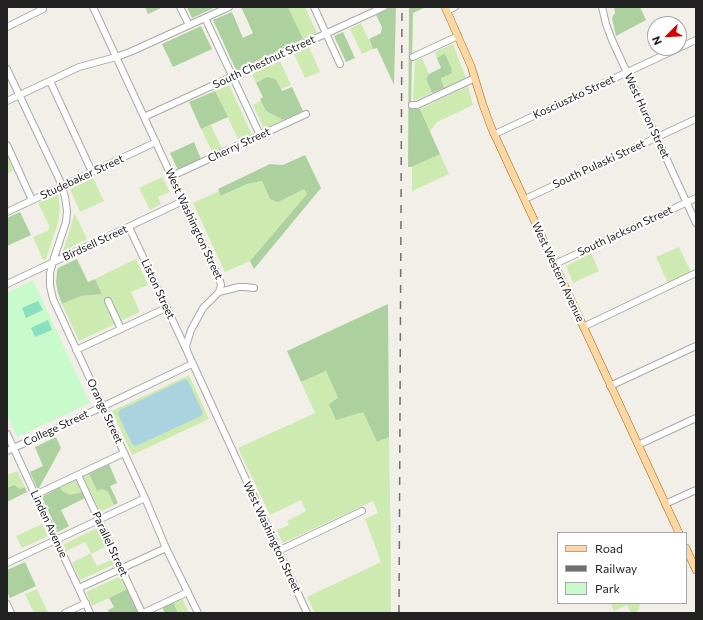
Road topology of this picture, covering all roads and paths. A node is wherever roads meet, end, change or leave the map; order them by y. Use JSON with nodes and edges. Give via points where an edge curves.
{"nodes":[{"id":1,"x":93,"y":7,"type":"edge"},
{"id":2,"x":180,"y":7,"type":"edge"},
{"id":3,"x":229,"y":7,"type":"edge"},
{"id":4,"x":314,"y":7,"type":"edge"},
{"id":5,"x":384,"y":7,"type":"edge"},
{"id":6,"x":456,"y":7,"type":"edge"},
{"id":7,"x":602,"y":7,"type":"edge"},
{"id":8,"x":43,"y":9,"type":"dead end"},
{"id":9,"x":446,"y":9,"type":"edge"},
{"id":10,"x":205,"y":18,"type":"junction"},
{"id":11,"x":189,"y":25,"type":"junction"},
{"id":12,"x":7,"y":27,"type":"edge"},
{"id":13,"x":326,"y":34,"type":"junction"},
{"id":14,"x":458,"y":36,"type":"junction"},
{"id":15,"x":696,"y":40,"type":"edge"},
{"id":16,"x":116,"y":57,"type":"junction"},
{"id":17,"x":413,"y":57,"type":"dead end"},
{"id":18,"x":340,"y":64,"type":"dead end"},
{"id":19,"x":7,"y":69,"type":"edge"},
{"id":20,"x":627,"y":73,"type":"junction"},
{"id":21,"x":232,"y":77,"type":"junction"},
{"id":22,"x":475,"y":78,"type":"junction"},
{"id":23,"x":50,"y":81,"type":"junction"},
{"id":24,"x":19,"y":95,"type":"junction"},
{"id":25,"x":7,"y":101,"type":"edge"},
{"id":26,"x":412,"y":105,"type":"dead end"},
{"id":27,"x":306,"y":114,"type":"dead end"},
{"id":28,"x":144,"y":118,"type":"junction"},
{"id":29,"x":696,"y":119,"type":"edge"},
{"id":30,"x":495,"y":134,"type":"junction"},
{"id":31,"x":260,"y":135,"type":"junction"},
{"id":32,"x":657,"y":137,"type":"junction"},
{"id":33,"x":156,"y":142,"type":"junction"},
{"id":34,"x":7,"y":145,"type":"edge"},
{"id":35,"x":92,"y":172,"type":"junction"},
{"id":36,"x":172,"y":176,"type":"junction"},
{"id":37,"x":62,"y":186,"type":"junction"},
{"id":38,"x":696,"y":198,"type":"edge"},
{"id":39,"x":524,"y":199,"type":"junction"},
{"id":40,"x":32,"y":200,"type":"junction"},
{"id":41,"x":184,"y":202,"type":"junction"},
{"id":42,"x":686,"y":202,"type":"junction"},
{"id":43,"x":7,"y":212,"type":"edge"},
{"id":44,"x":696,"y":223,"type":"edge"},
{"id":45,"x":129,"y":227,"type":"junction"},
{"id":46,"x":52,"y":263,"type":"junction"},
{"id":47,"x":554,"y":264,"type":"junction"},
{"id":48,"x":696,"y":273,"type":"edge"},
{"id":49,"x":7,"y":284,"type":"edge"},
{"id":50,"x":254,"y":288,"type":"dead end"},
{"id":51,"x":219,"y":292,"type":"junction"},
{"id":52,"x":108,"y":301,"type":"dead end"},
{"id":53,"x":166,"y":308,"type":"junction"},
{"id":54,"x":583,"y":327,"type":"junction"},
{"id":55,"x":121,"y":329,"type":"junction"},
{"id":56,"x":696,"y":346,"type":"edge"},
{"id":57,"x":76,"y":350,"type":"junction"},
{"id":58,"x":187,"y":351,"type":"junction"},
{"id":59,"x":192,"y":364,"type":"junction"},
{"id":60,"x":610,"y":386,"type":"junction"},
{"id":61,"x":102,"y":406,"type":"junction"},
{"id":62,"x":696,"y":418,"type":"edge"},
{"id":63,"x":7,"y":434,"type":"edge"},
{"id":64,"x":638,"y":445,"type":"junction"},
{"id":65,"x":13,"y":448,"type":"junction"},
{"id":66,"x":7,"y":451,"type":"edge"},
{"id":67,"x":124,"y":453,"type":"junction"},
{"id":68,"x":78,"y":475,"type":"junction"},
{"id":69,"x":696,"y":490,"type":"edge"},
{"id":70,"x":35,"y":495,"type":"junction"},
{"id":71,"x":145,"y":498,"type":"junction"},
{"id":72,"x":665,"y":504,"type":"junction"},
{"id":73,"x":362,"y":511,"type":"dead end"},
{"id":74,"x":99,"y":520,"type":"junction"},
{"id":75,"x":679,"y":532,"type":"edge"},
{"id":76,"x":56,"y":540,"type":"junction"},
{"id":77,"x":166,"y":548,"type":"junction"},
{"id":78,"x":687,"y":550,"type":"edge"},
{"id":79,"x":278,"y":551,"type":"junction"},
{"id":80,"x":7,"y":563,"type":"edge"},
{"id":81,"x":695,"y":565,"type":"edge"},
{"id":82,"x":122,"y":568,"type":"junction"},
{"id":83,"x":79,"y":588,"type":"junction"},
{"id":84,"x":188,"y":592,"type":"junction"},
{"id":85,"x":86,"y":603,"type":"junction"},
{"id":86,"x":7,"y":604,"type":"edge"},
{"id":87,"x":11,"y":613,"type":"edge"},
{"id":88,"x":65,"y":613,"type":"edge"},
{"id":89,"x":90,"y":613,"type":"edge"},
{"id":90,"x":143,"y":613,"type":"edge"},
{"id":91,"x":198,"y":613,"type":"edge"},
{"id":92,"x":307,"y":613,"type":"edge"}],
"edges":[{"from":1,"to":16,"type":"street","name":"West Washington Street"},
{"from":2,"to":11,"type":"street"},
{"from":3,"to":10,"type":"street"},
{"from":4,"to":13,"type":"street"},
{"from":5,"to":13,"type":"street","name":"South Chestnut Street"},
{"from":6,"to":9,"type":"street"},
{"from":7,"to":20,"type":"street","name":"West Huron Street","via":[[608,29]]},
{"from":8,"to":12,"type":"street"},
{"from":9,"to":14,"type":"main road","name":"West Western Avenue"},
{"from":10,"to":11,"type":"street"},
{"from":10,"to":21,"type":"street"},
{"from":11,"to":16,"type":"street"},
{"from":13,"to":18,"type":"street"},
{"from":13,"to":21,"type":"street","name":"South Chestnut Street"},
{"from":14,"to":17,"type":"street"},
{"from":14,"to":22,"type":"main road","name":"West Western Avenue"},
{"from":15,"to":20,"type":"street","name":"Kosciuszko Street"},
{"from":16,"to":23,"type":"street","via":[[80,67]]},
{"from":16,"to":28,"type":"street","name":"West Washington Street"},
{"from":19,"to":24,"type":"street","name":"Orange Street"},
{"from":20,"to":30,"type":"street","name":"Kosciuszko Street"},
{"from":20,"to":32,"type":"street","name":"West Huron Street"},
{"from":21,"to":28,"type":"street","name":"South Chestnut Street"},
{"from":21,"to":31,"type":"street"},
{"from":22,"to":26,"type":"street"},
{"from":22,"to":30,"type":"main road","name":"West Western Avenue"},
{"from":23,"to":24,"type":"street"},
{"from":23,"to":35,"type":"street"},
{"from":24,"to":25,"type":"street"},
{"from":24,"to":37,"type":"street","name":"Orange Street"},
{"from":27,"to":31,"type":"street","name":"Cherry Street"},
{"from":28,"to":33,"type":"street","name":"West Washington Street"},
{"from":29,"to":32,"type":"street","name":"South Pulaski Street"},
{"from":30,"to":39,"type":"main road","name":"West Western Avenue"},
{"from":31,"to":36,"type":"street","name":"Cherry Street"},
{"from":32,"to":39,"type":"street","name":"South Pulaski Street"},
{"from":32,"to":42,"type":"street","name":"West Huron Street"},
{"from":33,"to":35,"type":"street","name":"Studebaker Street"},
{"from":33,"to":36,"type":"street","name":"West Washington Street"},
{"from":34,"to":40,"type":"street"},
{"from":35,"to":37,"type":"street","name":"Studebaker Street"},
{"from":36,"to":41,"type":"street","name":"West Washington Street"},
{"from":37,"to":40,"type":"street","name":"Studebaker Street"},
{"from":37,"to":46,"type":"street","name":"Orange Street","via":[[67,211],[66,222]]},
{"from":38,"to":42,"type":"street","name":"South Jackson Street"},
{"from":39,"to":47,"type":"main road","name":"West Western Avenue"},
{"from":40,"to":43,"type":"street","name":"Studebaker Street"},
{"from":41,"to":45,"type":"street","name":"Birdsell Street"},
{"from":41,"to":51,"type":"street","name":"West Washington Street","via":[[220,280]]},
{"from":42,"to":44,"type":"street","name":"West Huron Street"},
{"from":42,"to":47,"type":"street","name":"South Jackson Street"},
{"from":45,"to":46,"type":"street","name":"Birdsell Street"},
{"from":45,"to":53,"type":"street","name":"Liston Street"},
{"from":46,"to":49,"type":"street","name":"Birdsell Street"},
{"from":46,"to":57,"type":"street","name":"Orange Street","via":[[51,294]]},
{"from":47,"to":54,"type":"main road","name":"West Western Avenue"},
{"from":48,"to":54,"type":"street"},
{"from":50,"to":51,"type":"street","via":[[239,287]]},
{"from":51,"to":58,"type":"street","name":"West Washington Street","via":[[204,307],[195,322],[188,338]]},
{"from":52,"to":55,"type":"street"},
{"from":53,"to":55,"type":"street"},
{"from":53,"to":58,"type":"street","name":"Liston Street"},
{"from":54,"to":60,"type":"main road","name":"West Western Avenue"},
{"from":55,"to":57,"type":"street"},
{"from":56,"to":60,"type":"street"},
{"from":57,"to":61,"type":"street","name":"Orange Street"},
{"from":58,"to":59,"type":"street","name":"West Washington Street"},
{"from":59,"to":61,"type":"street","name":"College Street"},
{"from":59,"to":79,"type":"street","name":"West Washington Street"},
{"from":60,"to":64,"type":"main road","name":"West Western Avenue"},
{"from":61,"to":65,"type":"street","name":"College Street"},
{"from":61,"to":67,"type":"street","name":"Orange Street"},
{"from":62,"to":64,"type":"street"},
{"from":63,"to":65,"type":"street","name":"Linden Avenue"},
{"from":64,"to":72,"type":"main road","name":"West Western Avenue"},
{"from":65,"to":66,"type":"street","name":"College Street"},
{"from":65,"to":70,"type":"street","name":"Linden Avenue"},
{"from":67,"to":68,"type":"street"},
{"from":67,"to":71,"type":"street","name":"Orange Street"},
{"from":68,"to":70,"type":"street"},
{"from":68,"to":74,"type":"street","name":"Parallel Street"},
{"from":69,"to":72,"type":"street"},
{"from":70,"to":76,"type":"street","name":"Linden Avenue"},
{"from":71,"to":74,"type":"street"},
{"from":71,"to":77,"type":"street","name":"Orange Street"},
{"from":72,"to":75,"type":"main road","name":"West Western Avenue"},
{"from":73,"to":79,"type":"street"},
{"from":74,"to":76,"type":"street"},
{"from":74,"to":82,"type":"street","name":"Parallel Street"},
{"from":76,"to":80,"type":"street"},
{"from":76,"to":83,"type":"street","name":"Linden Avenue"},
{"from":77,"to":82,"type":"street"},
{"from":77,"to":84,"type":"street","name":"Orange Street"},
{"from":78,"to":81,"type":"main road"},
{"from":79,"to":92,"type":"street","name":"West Washington Street"},
{"from":82,"to":83,"type":"street"},
{"from":82,"to":90,"type":"street","name":"Parallel Street"},
{"from":83,"to":85,"type":"street","name":"Linden Avenue"},
{"from":84,"to":90,"type":"street"},
{"from":84,"to":91,"type":"street","name":"Orange Street"},
{"from":85,"to":88,"type":"street"},
{"from":85,"to":89,"type":"street","name":"Linden Avenue"},
{"from":86,"to":87,"type":"street"}]}
